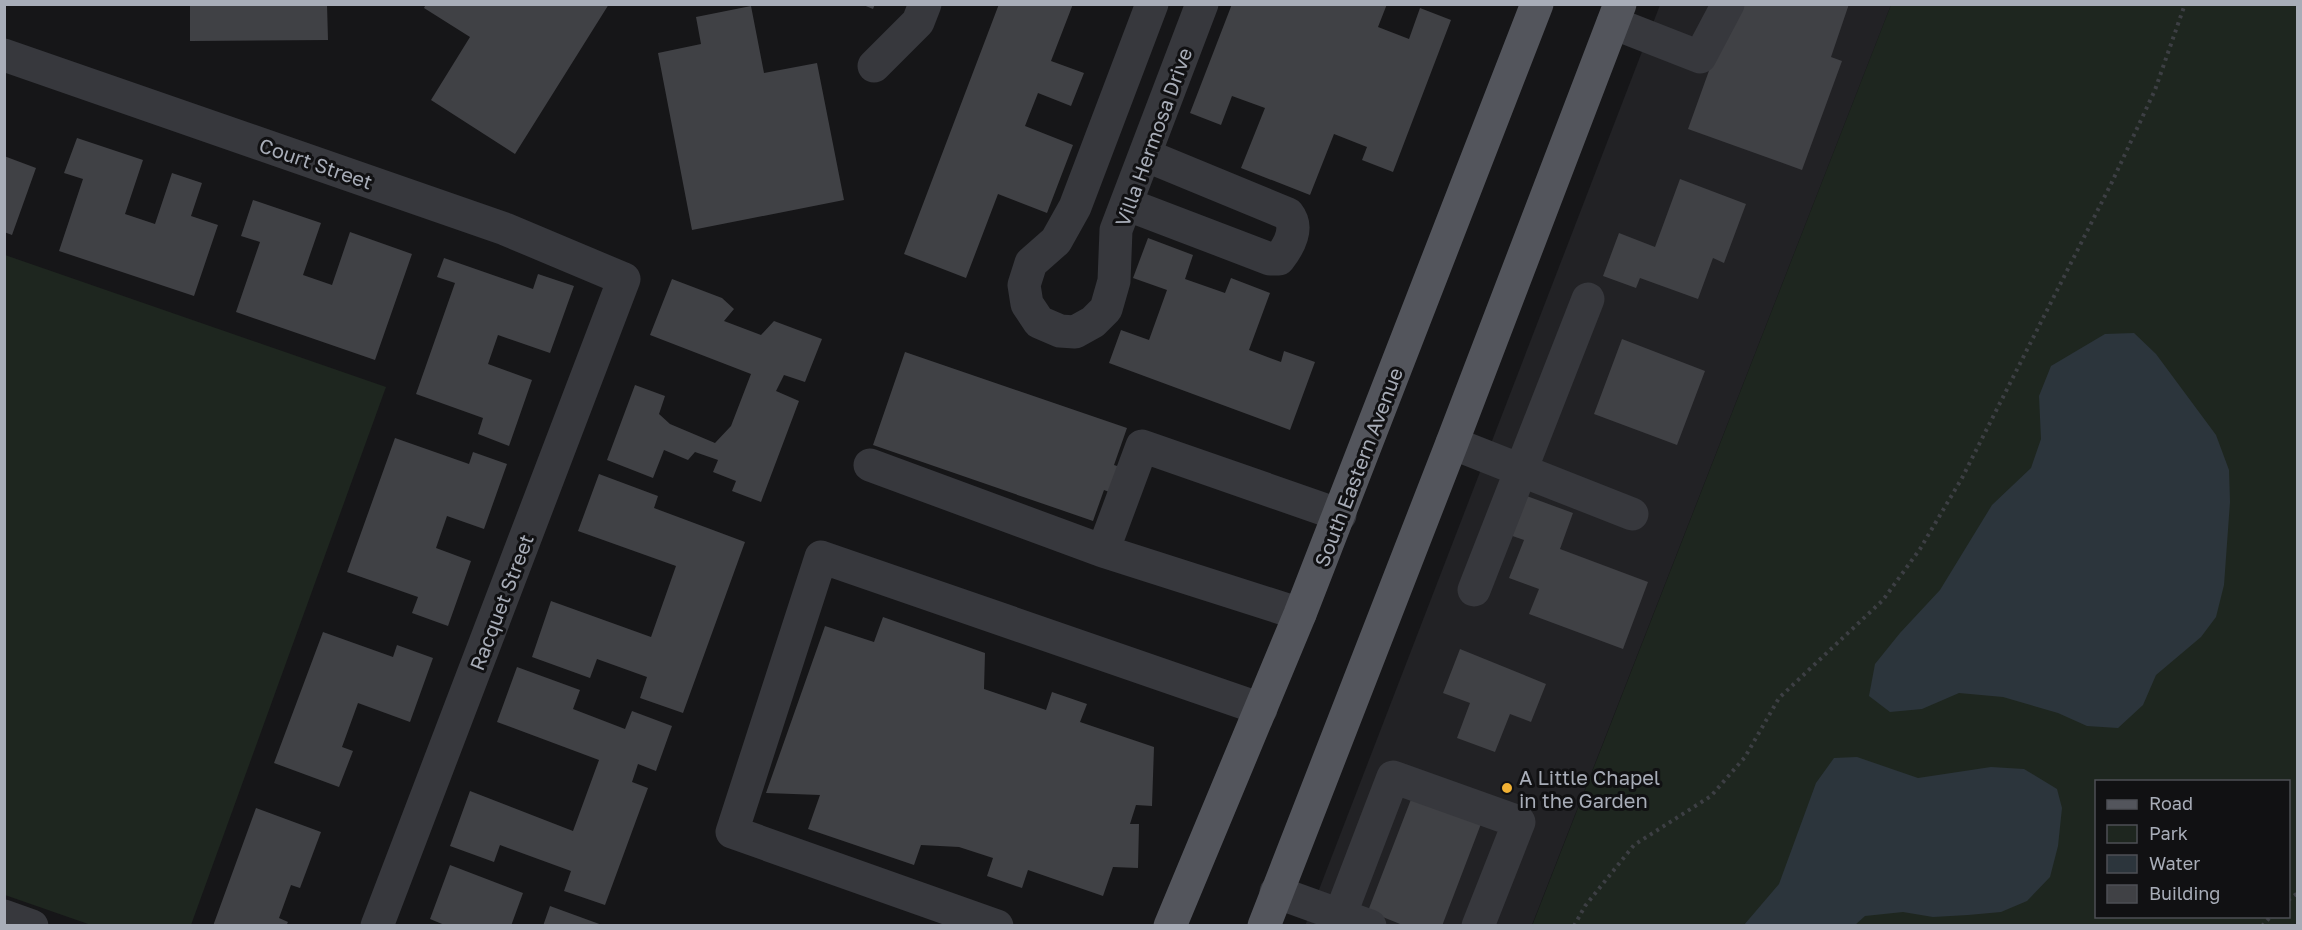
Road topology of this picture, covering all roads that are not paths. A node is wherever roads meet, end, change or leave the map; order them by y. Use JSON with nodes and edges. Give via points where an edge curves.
{"nodes":[{"id":1,"x":925,"y":4,"type":"edge"},
{"id":2,"x":1152,"y":4,"type":"edge"},
{"id":3,"x":1202,"y":4,"type":"edge"},
{"id":4,"x":1537,"y":4,"type":"edge"},
{"id":5,"x":1728,"y":4,"type":"edge"},
{"id":6,"x":1616,"y":14,"type":"edge"},
{"id":7,"x":4,"y":55,"type":"edge"},
{"id":8,"x":874,"y":66,"type":"dead end"},
{"id":9,"x":1093,"y":162,"type":"junction"},
{"id":10,"x":1136,"y":179,"type":"junction"},
{"id":11,"x":624,"y":279,"type":"joint"},
{"id":12,"x":1587,"y":298,"type":"dead end"},
{"id":13,"x":1452,"y":443,"type":"junction"},
{"id":14,"x":870,"y":465,"type":"dead end"},
{"id":15,"x":1520,"y":470,"type":"junction"},
{"id":16,"x":1632,"y":514,"type":"dead end"},
{"id":17,"x":1340,"y":515,"type":"junction"},
{"id":18,"x":1103,"y":551,"type":"junction"},
{"id":19,"x":1474,"y":590,"type":"dead end"},
{"id":20,"x":1300,"y":614,"type":"junction"},
{"id":21,"x":1261,"y":709,"type":"junction"},
{"id":22,"x":1276,"y":892,"type":"junction"},
{"id":23,"x":4,"y":916,"type":"edge"},
{"id":24,"x":1349,"y":922,"type":"edge"},
{"id":25,"x":32,"y":926,"type":"edge"},
{"id":26,"x":377,"y":926,"type":"edge"},
{"id":27,"x":997,"y":926,"type":"edge"},
{"id":28,"x":1170,"y":926,"type":"edge"},
{"id":29,"x":1264,"y":926,"type":"edge"},
{"id":30,"x":1478,"y":926,"type":"edge"}],
"edges":[{"from":1,"to":8,"type":"street","via":[[918,22]]},
{"from":2,"to":9,"type":"street","name":"Villa Hermosa Drive"},
{"from":3,"to":10,"type":"street","name":"Villa Hermosa Drive"},
{"from":4,"to":17,"type":"main road","name":"South Eastern Avenue"},
{"from":5,"to":6,"type":"street","via":[[1700,57]]},
{"from":6,"to":13,"type":"main road"},
{"from":7,"to":11,"type":"street","name":"Court Street","via":[[506,229]]},
{"from":9,"to":10,"type":"street"},
{"from":9,"to":10,"type":"street","name":"Villa Hermosa Drive","via":[[1056,241],[1031,263],[1024,285],[1026,304],[1039,322],[1060,331],[1075,332],[1106,309],[1114,280],[1116,230]]},
{"from":11,"to":26,"type":"street","name":"Racquet Street"},
{"from":12,"to":15,"type":"street"},
{"from":13,"to":15,"type":"street"},
{"from":13,"to":22,"type":"main road"},
{"from":14,"to":18,"type":"street"},
{"from":15,"to":16,"type":"street"},
{"from":15,"to":19,"type":"street"},
{"from":17,"to":18,"type":"street","via":[[1142,446]]},
{"from":17,"to":20,"type":"main road","name":"South Eastern Avenue"},
{"from":18,"to":20,"type":"street"},
{"from":20,"to":21,"type":"main road","name":"South Eastern Avenue"},
{"from":21,"to":27,"type":"street","via":[[821,557],[732,832]]},
{"from":21,"to":28,"type":"main road","name":"South Eastern Avenue"},
{"from":22,"to":24,"type":"street"},
{"from":22,"to":29,"type":"main road"},
{"from":23,"to":25,"type":"street"},
{"from":24,"to":30,"type":"street","via":[[1393,777],[1519,822]]}]}
